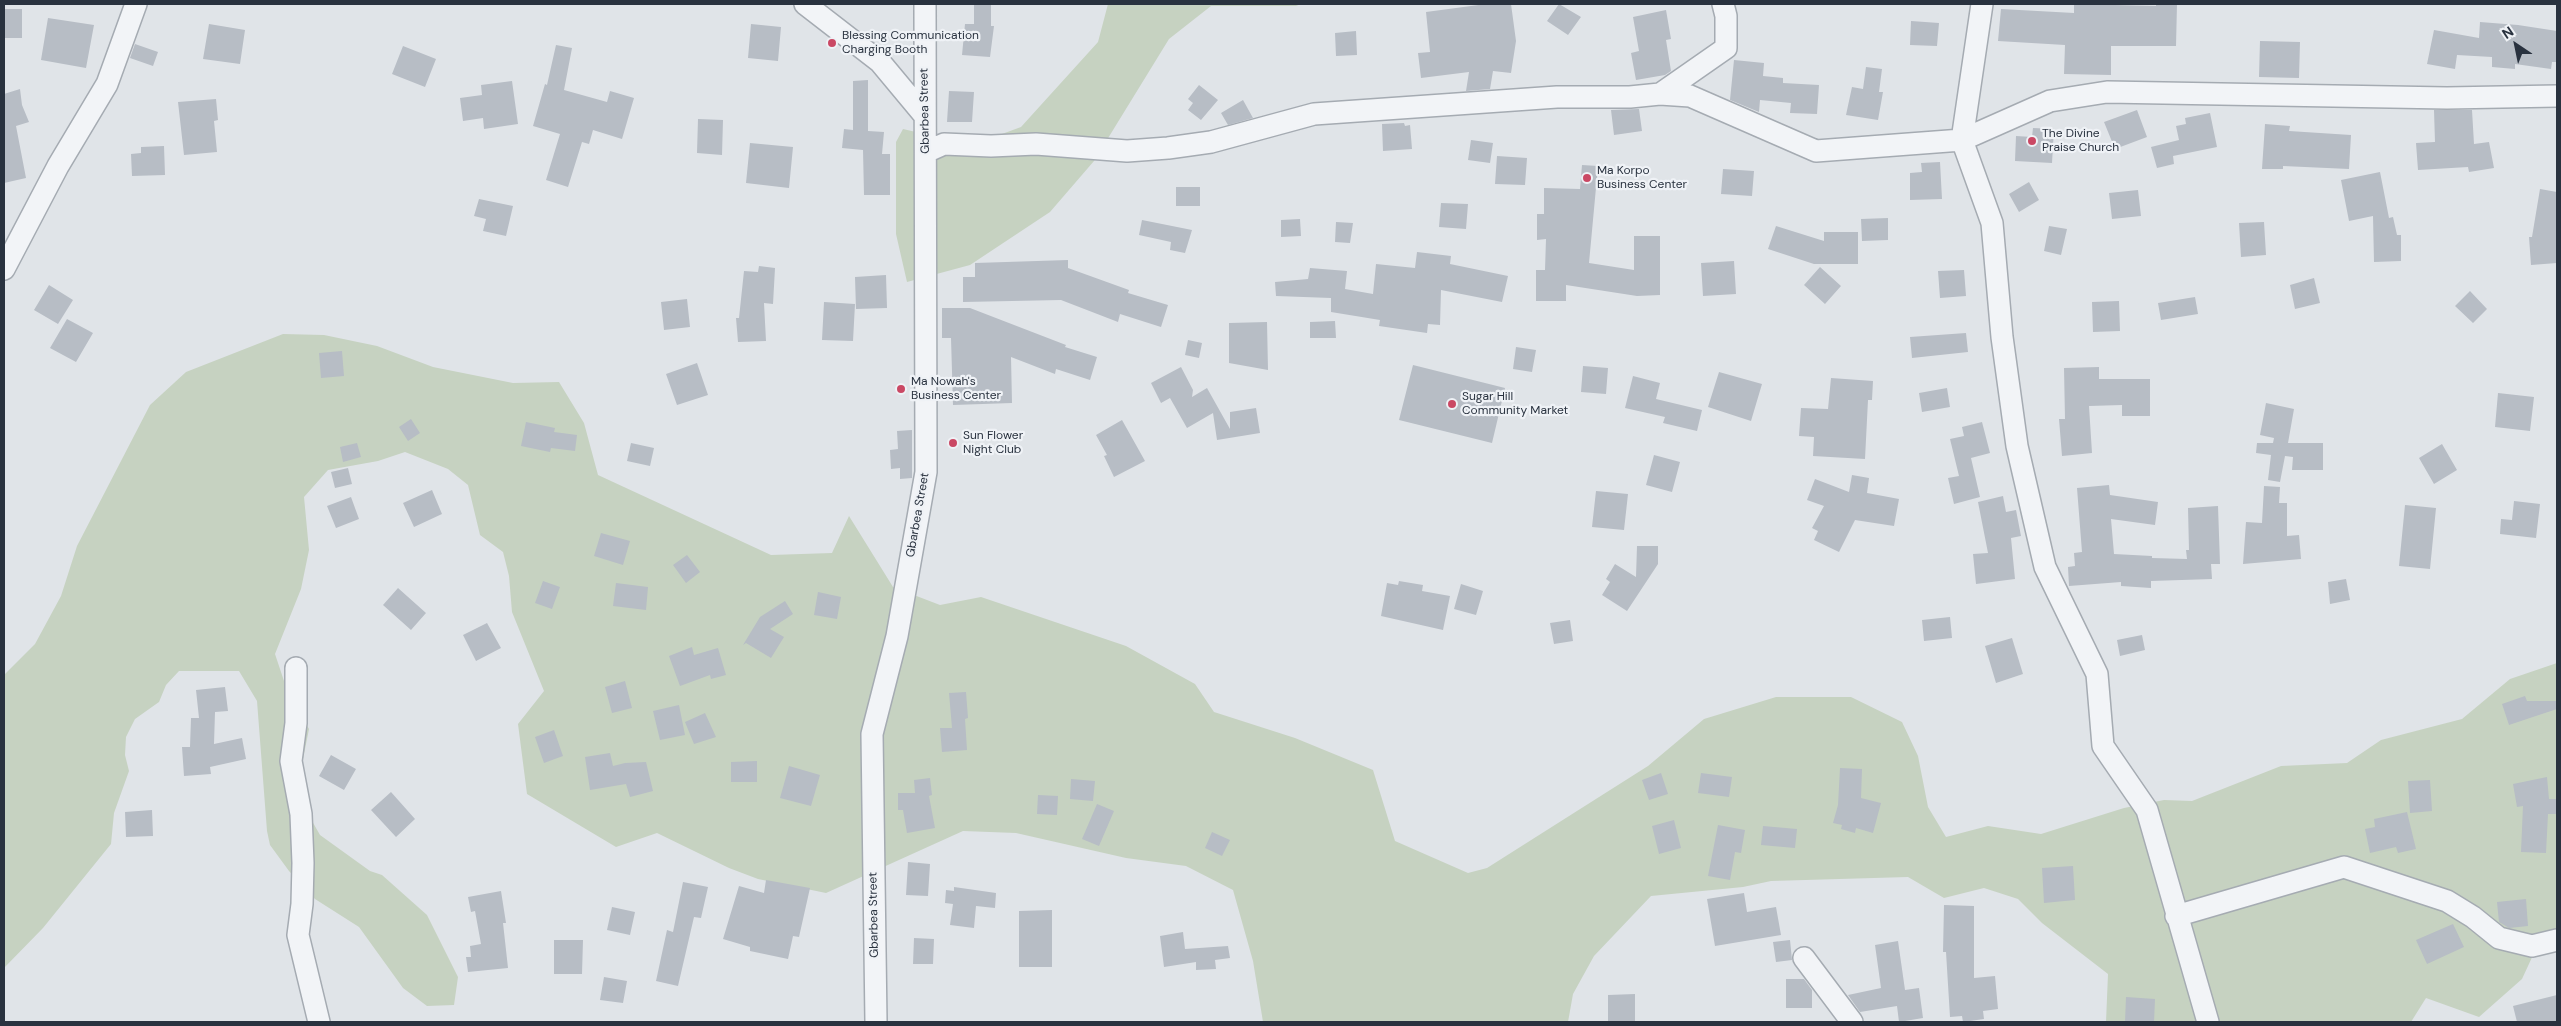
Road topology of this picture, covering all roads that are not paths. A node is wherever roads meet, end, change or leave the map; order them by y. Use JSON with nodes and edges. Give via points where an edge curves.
{"nodes":[{"id":1,"x":136,"y":4,"type":"edge"},
{"id":2,"x":805,"y":4,"type":"edge"},
{"id":3,"x":925,"y":4,"type":"edge"},
{"id":4,"x":1723,"y":4,"type":"edge"},
{"id":5,"x":1982,"y":4,"type":"edge"},
{"id":6,"x":1660,"y":94,"type":"junction"},
{"id":7,"x":2557,"y":96,"type":"edge"},
{"id":8,"x":925,"y":116,"type":"junction"},
{"id":9,"x":1962,"y":140,"type":"junction"},
{"id":10,"x":926,"y":152,"type":"junction"},
{"id":11,"x":4,"y":269,"type":"edge"},
{"id":12,"x":296,"y":668,"type":"dead end"},
{"id":13,"x":2176,"y":916,"type":"junction"},
{"id":14,"x":2557,"y":940,"type":"edge"},
{"id":15,"x":1804,"y":958,"type":"dead end"},
{"id":16,"x":319,"y":1022,"type":"edge"},
{"id":17,"x":876,"y":1022,"type":"edge"},
{"id":18,"x":1852,"y":1022,"type":"edge"},
{"id":19,"x":2208,"y":1022,"type":"edge"}],
"edges":[{"from":1,"to":11,"type":"street","via":[[106,84]]},
{"from":2,"to":8,"type":"street","via":[[880,62]]},
{"from":3,"to":8,"type":"street","name":"Gbarbea Street"},
{"from":4,"to":6,"type":"street","via":[[1726,48]]},
{"from":5,"to":9,"type":"street"},
{"from":6,"to":9,"type":"street","via":[[1690,96],[1816,151]]},
{"from":6,"to":10,"type":"street","via":[[1557,97],[1314,114],[1211,142],[1143,150],[1036,144],[944,144]]},
{"from":7,"to":9,"type":"street","via":[[2447,98],[2107,92],[2050,101]]},
{"from":8,"to":10,"type":"street","name":"Gbarbea Street"},
{"from":9,"to":13,"type":"street","via":[[1992,223],[2002,337],[2017,446],[2045,567],[2097,674],[2103,746],[2147,810]]},
{"from":10,"to":17,"type":"street","name":"Gbarbea Street","via":[[926,472],[897,636],[872,734]]},
{"from":12,"to":16,"type":"street","via":[[296,723],[291,761],[301,814],[303,863],[298,935]]},
{"from":13,"to":14,"type":"street","via":[[2344,868],[2447,901],[2499,938],[2532,946]]},
{"from":13,"to":19,"type":"street"},
{"from":15,"to":18,"type":"street"}]}
